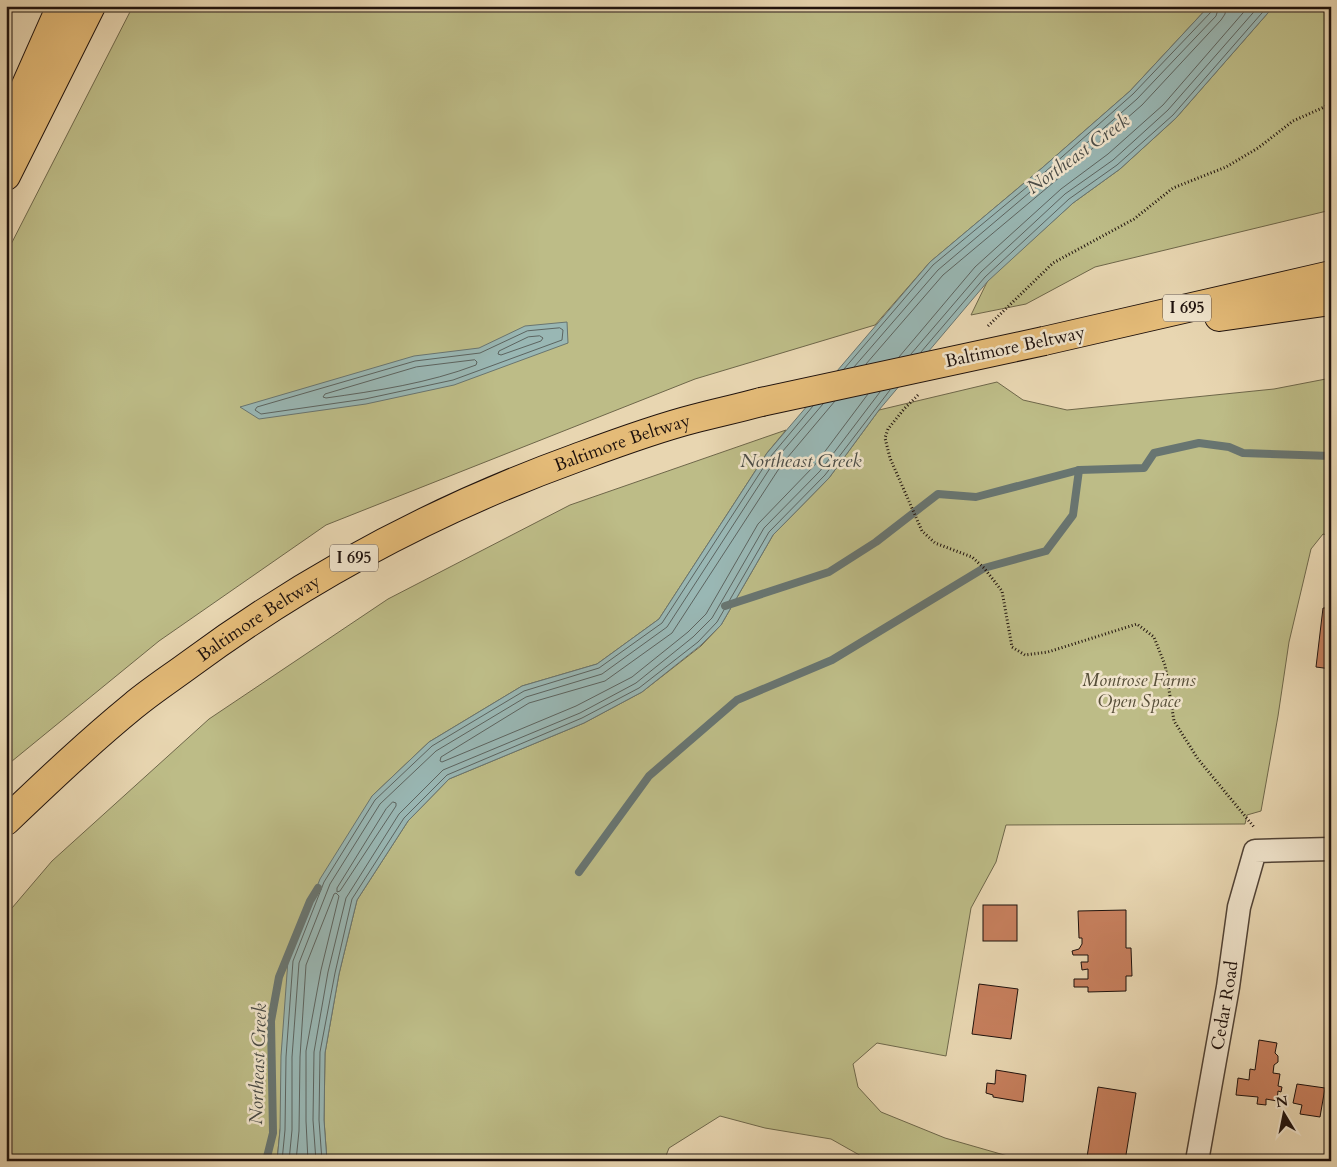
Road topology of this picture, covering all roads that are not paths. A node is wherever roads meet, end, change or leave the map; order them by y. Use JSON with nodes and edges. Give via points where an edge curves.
{"nodes":[{"id":1,"x":61,"y":6,"type":"edge"},
{"id":2,"x":91,"y":6,"type":"edge"},
{"id":3,"x":6,"y":130,"type":"edge"},
{"id":4,"x":6,"y":176,"type":"edge"},
{"id":5,"x":1331,"y":275,"type":"edge"},
{"id":6,"x":1331,"y":301,"type":"edge"},
{"id":7,"x":1044,"y":341,"type":"junction"},
{"id":8,"x":6,"y":821,"type":"edge"},
{"id":9,"x":1331,"y":849,"type":"edge"},
{"id":10,"x":1197,"y":1161,"type":"edge"}],
"edges":[{"from":1,"to":3,"type":"highway"},
{"from":2,"to":4,"type":"highway"},
{"from":5,"to":7,"type":"highway","name":"Baltimore Beltway","number":"I 695"},
{"from":6,"to":7,"type":"highway"},
{"from":7,"to":8,"type":"highway","name":"Baltimore Beltway","number":"I 695","bridge":true,"via":[[691,419],[531,474],[451,509],[360,554],[216,645],[135,704]]},
{"from":9,"to":10,"type":"street","name":"Cedar Road","via":[[1255,851],[1239,907]]}]}
